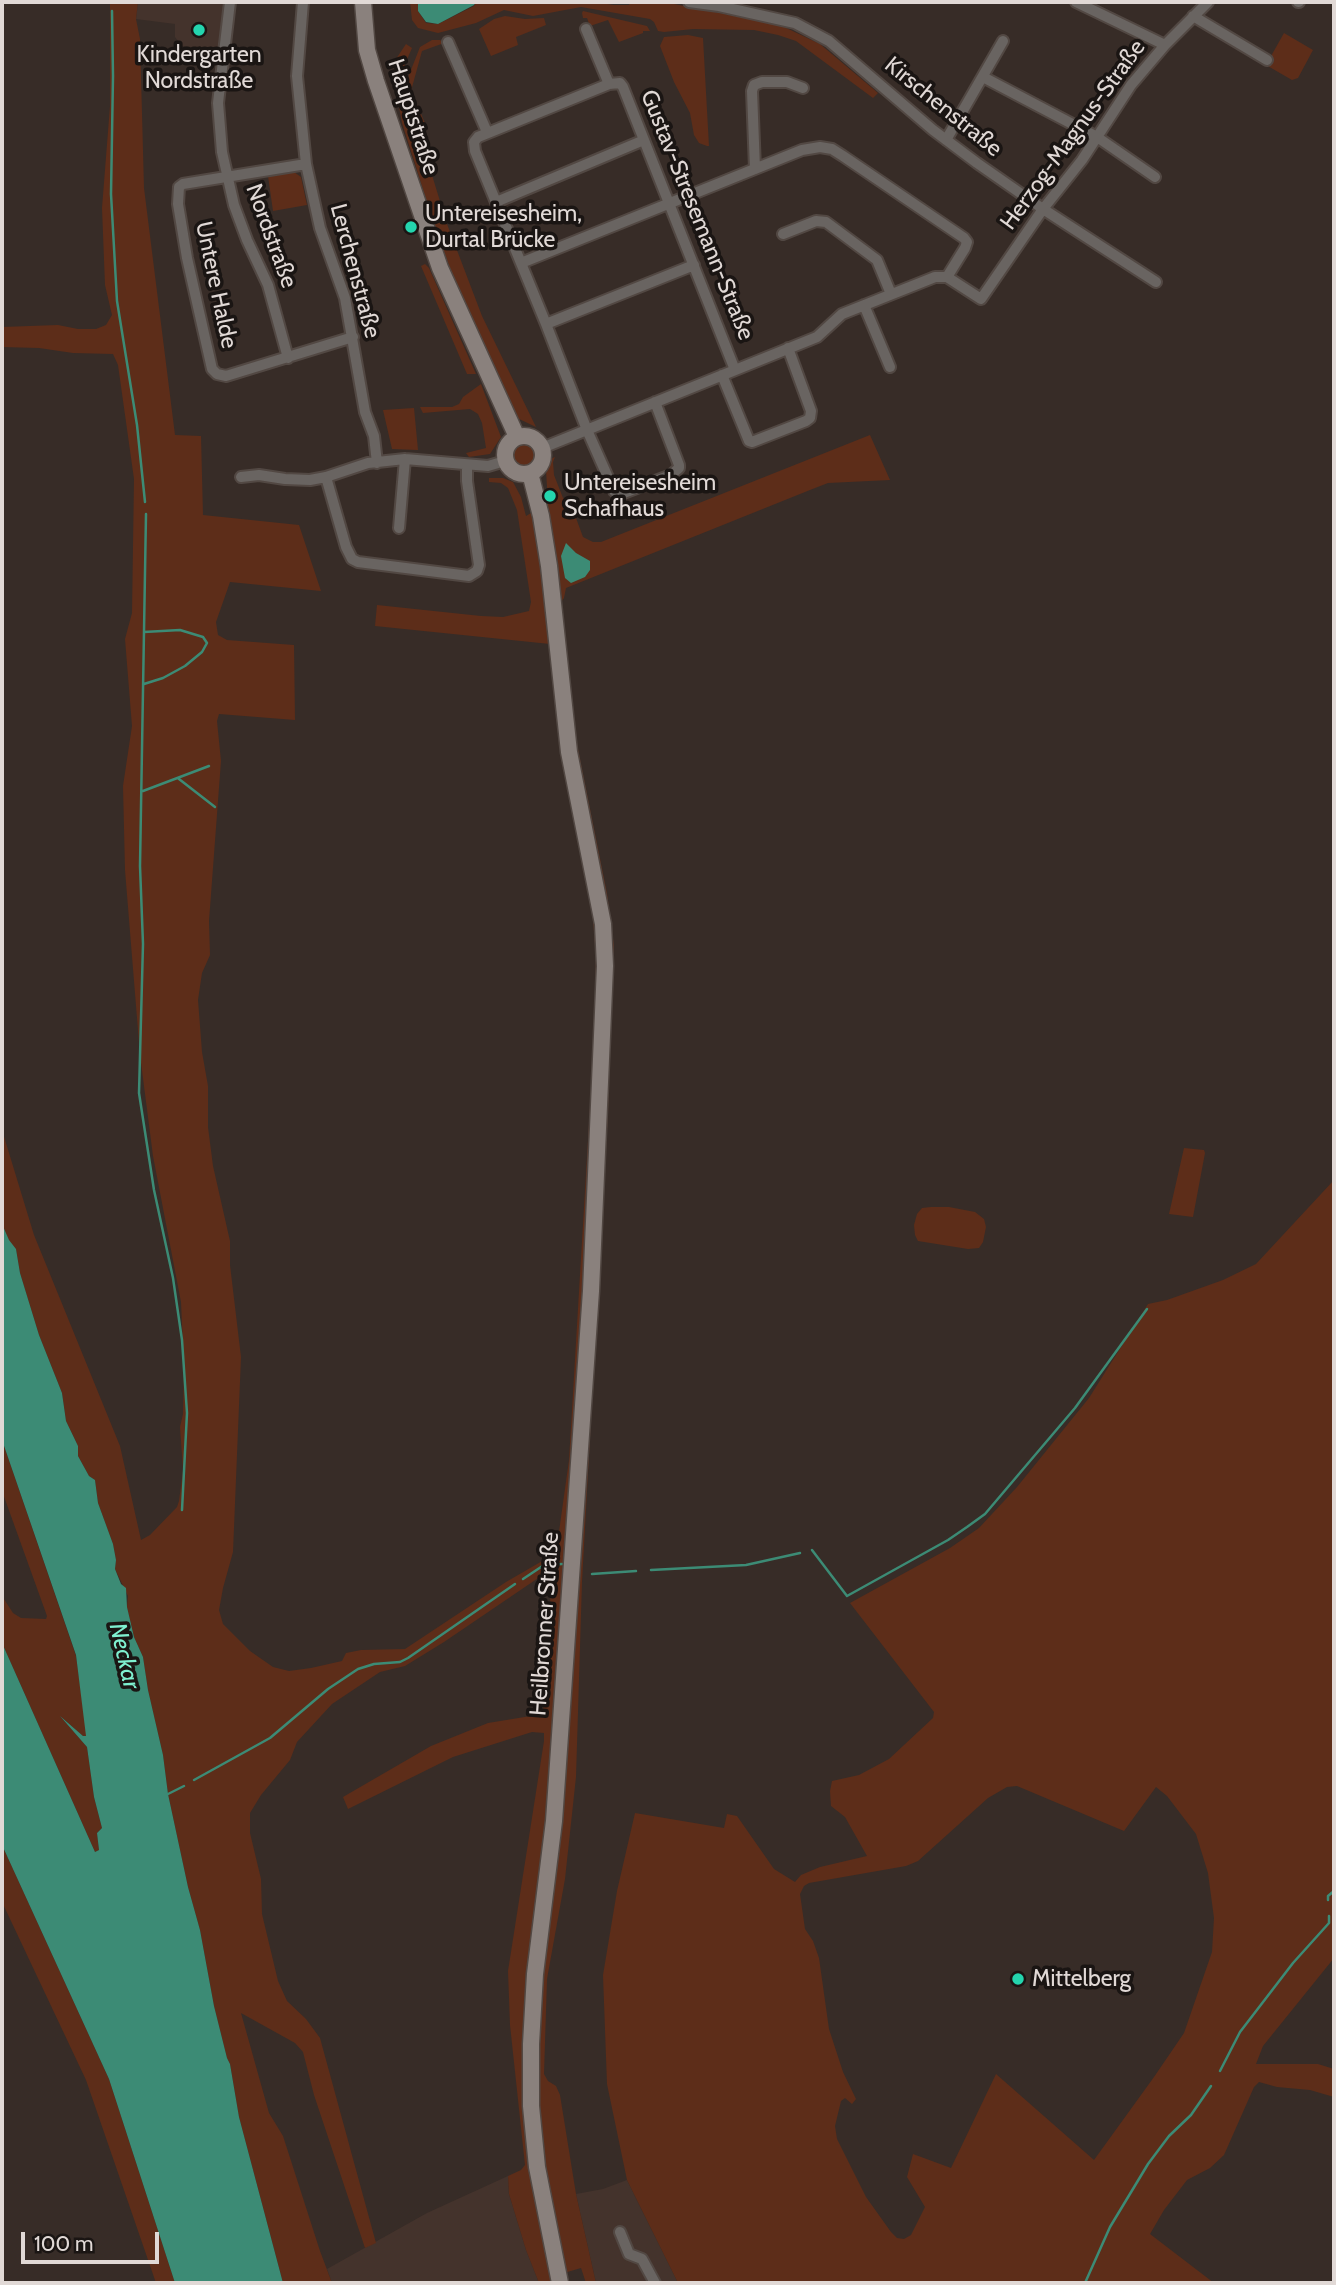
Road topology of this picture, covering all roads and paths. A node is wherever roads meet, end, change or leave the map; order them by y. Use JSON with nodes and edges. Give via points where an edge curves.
{"nodes":[{"id":1,"x":230,"y":2,"type":"edge"},
{"id":2,"x":303,"y":2,"type":"edge"},
{"id":3,"x":363,"y":2,"type":"edge"},
{"id":4,"x":689,"y":2,"type":"edge"},
{"id":5,"x":1076,"y":2,"type":"edge"},
{"id":6,"x":1208,"y":2,"type":"edge"},
{"id":7,"x":1193,"y":16,"type":"junction"},
{"id":8,"x":586,"y":29,"type":"dead end"},
{"id":9,"x":1003,"y":41,"type":"dead end"},
{"id":10,"x":448,"y":42,"type":"dead end"},
{"id":11,"x":1165,"y":45,"type":"junction"},
{"id":12,"x":1266,"y":60,"type":"dead end"},
{"id":13,"x":983,"y":77,"type":"junction"},
{"id":14,"x":609,"y":84,"type":"junction"},
{"id":15,"x":803,"y":88,"type":"dead end"},
{"id":16,"x":487,"y":132,"type":"junction"},
{"id":17,"x":1097,"y":137,"type":"junction"},
{"id":18,"x":644,"y":140,"type":"junction"},
{"id":19,"x":946,"y":140,"type":"junction"},
{"id":20,"x":306,"y":164,"type":"junction"},
{"id":21,"x":755,"y":169,"type":"junction"},
{"id":22,"x":227,"y":177,"type":"junction"},
{"id":23,"x":1155,"y":177,"type":"dead end"},
{"id":24,"x":496,"y":202,"type":"junction"},
{"id":25,"x":670,"y":204,"type":"junction"},
{"id":26,"x":1043,"y":209,"type":"junction"},
{"id":27,"x":782,"y":234,"type":"dead end"},
{"id":28,"x":521,"y":263,"type":"junction"},
{"id":29,"x":694,"y":265,"type":"junction"},
{"id":30,"x":947,"y":276,"type":"junction"},
{"id":31,"x":1156,"y":282,"type":"dead end"},
{"id":32,"x":891,"y":294,"type":"junction"},
{"id":33,"x":864,"y":305,"type":"junction"},
{"id":34,"x":546,"y":324,"type":"junction"},
{"id":35,"x":353,"y":337,"type":"junction"},
{"id":36,"x":788,"y":348,"type":"junction"},
{"id":37,"x":288,"y":358,"type":"junction"},
{"id":38,"x":890,"y":367,"type":"dead end"},
{"id":39,"x":735,"y":370,"type":"junction"},
{"id":40,"x":722,"y":375,"type":"junction"},
{"id":41,"x":655,"y":402,"type":"junction"},
{"id":42,"x":587,"y":430,"type":"junction"},
{"id":43,"x":517,"y":437,"type":"junction"},
{"id":44,"x":542,"y":448,"type":"junction"},
{"id":45,"x":405,"y":459,"type":"junction"},
{"id":46,"x":505,"y":461,"type":"junction"},
{"id":47,"x":377,"y":463,"type":"junction"},
{"id":48,"x":467,"y":465,"type":"junction"},
{"id":49,"x":530,"y":473,"type":"junction"},
{"id":50,"x":241,"y":477,"type":"dead end"},
{"id":51,"x":326,"y":477,"type":"junction"},
{"id":52,"x":399,"y":528,"type":"dead end"},
{"id":53,"x":620,"y":2232,"type":"dead end"},
{"id":54,"x":560,"y":2283,"type":"edge"},
{"id":55,"x":655,"y":2283,"type":"edge"}],
"edges":[{"from":1,"to":22,"type":"street","name":"Nordstraße","via":[[218,103]]},
{"from":2,"to":20,"type":"street","name":"Lerchenstraße","via":[[297,76]]},
{"from":3,"to":43,"type":"main road","name":"Hauptstraße","via":[[376,81],[440,268]]},
{"from":4,"to":19,"type":"street","name":"Kirschenstraße","via":[[756,13],[812,31],[841,50]]},
{"from":5,"to":11,"type":"street"},
{"from":6,"to":7,"type":"street","name":"Herzog-Magnus-Straße"},
{"from":7,"to":11,"type":"street","name":"Herzog-Magnus-Straße"},
{"from":7,"to":12,"type":"street"},
{"from":8,"to":14,"type":"street"},
{"from":9,"to":13,"type":"street"},
{"from":10,"to":16,"type":"street"},
{"from":11,"to":17,"type":"street","name":"Herzog-Magnus-Straße"},
{"from":13,"to":17,"type":"street"},
{"from":13,"to":19,"type":"street"},
{"from":14,"to":16,"type":"street","name":"Gustav-Stresemann-Straße"},
{"from":14,"to":18,"type":"street","name":"Gustav-Stresemann-Straße","via":[[623,87]]},
{"from":15,"to":21,"type":"street","via":[[787,82],[754,85]]},
{"from":16,"to":24,"type":"street","via":[[474,145]]},
{"from":17,"to":23,"type":"street"},
{"from":17,"to":26,"type":"street","name":"Herzog-Magnus-Straße"},
{"from":18,"to":24,"type":"street"},
{"from":18,"to":25,"type":"street","name":"Gustav-Stresemann-Straße"},
{"from":19,"to":26,"type":"street","name":"Kirschenstraße"},
{"from":20,"to":22,"type":"street"},
{"from":20,"to":35,"type":"street","name":"Lerchenstraße"},
{"from":21,"to":25,"type":"street"},
{"from":21,"to":30,"type":"street","via":[[812,147],[832,149],[967,242]]},
{"from":22,"to":37,"type":"street","name":"Nordstraße","via":[[233,205],[268,285]]},
{"from":22,"to":37,"type":"street","name":"Untere Halde","via":[[180,186],[178,191],[187,258],[212,369],[226,376]]},
{"from":24,"to":28,"type":"street"},
{"from":25,"to":28,"type":"street"},
{"from":25,"to":29,"type":"street","name":"Gustav-Stresemann-Straße"},
{"from":26,"to":30,"type":"street","name":"Herzog-Magnus-Straße","via":[[981,299]]},
{"from":26,"to":31,"type":"street","name":"Kirschenstraße"},
{"from":27,"to":32,"type":"street","via":[[816,221],[830,225],[877,260]]},
{"from":28,"to":34,"type":"street"},
{"from":29,"to":34,"type":"street"},
{"from":29,"to":39,"type":"street","name":"Gustav-Stresemann-Straße"},
{"from":30,"to":32,"type":"street"},
{"from":32,"to":33,"type":"street"},
{"from":33,"to":36,"type":"street","via":[[837,318],[817,338]]},
{"from":33,"to":38,"type":"street"},
{"from":34,"to":42,"type":"street"},
{"from":35,"to":37,"type":"street","name":"Untere Halde"},
{"from":35,"to":47,"type":"street","name":"Lerchenstraße"},
{"from":36,"to":39,"type":"street"},
{"from":36,"to":40,"type":"street","via":[[811,415],[806,421],[752,442]]},
{"from":39,"to":40,"type":"street"},
{"from":40,"to":41,"type":"street"},
{"from":41,"to":42,"type":"street"},
{"from":41,"to":42,"type":"street","via":[[679,468],[671,475],[617,493]]},
{"from":42,"to":44,"type":"street"},
{"from":43,"to":44,"type":"main road","via":[[536,439]]},
{"from":43,"to":46,"type":"main road","via":[[506,447]]},
{"from":44,"to":49,"type":"main road","via":[[543,460]]},
{"from":45,"to":47,"type":"street"},
{"from":45,"to":48,"type":"street"},
{"from":45,"to":52,"type":"street"},
{"from":46,"to":48,"type":"street"},
{"from":46,"to":49,"type":"main road","via":[[514,472]]},
{"from":47,"to":51,"type":"street"},
{"from":48,"to":51,"type":"street","via":[[479,565],[469,576],[352,559]]},
{"from":49,"to":54,"type":"main road","name":"Heilbronner Straße","via":[[549,566],[569,751],[603,924],[606,966],[591,1291],[554,1821],[531,2044],[537,2167]]},
{"from":50,"to":51,"type":"street"},
{"from":53,"to":55,"type":"street","via":[[629,2254],[642,2259]]}]}
